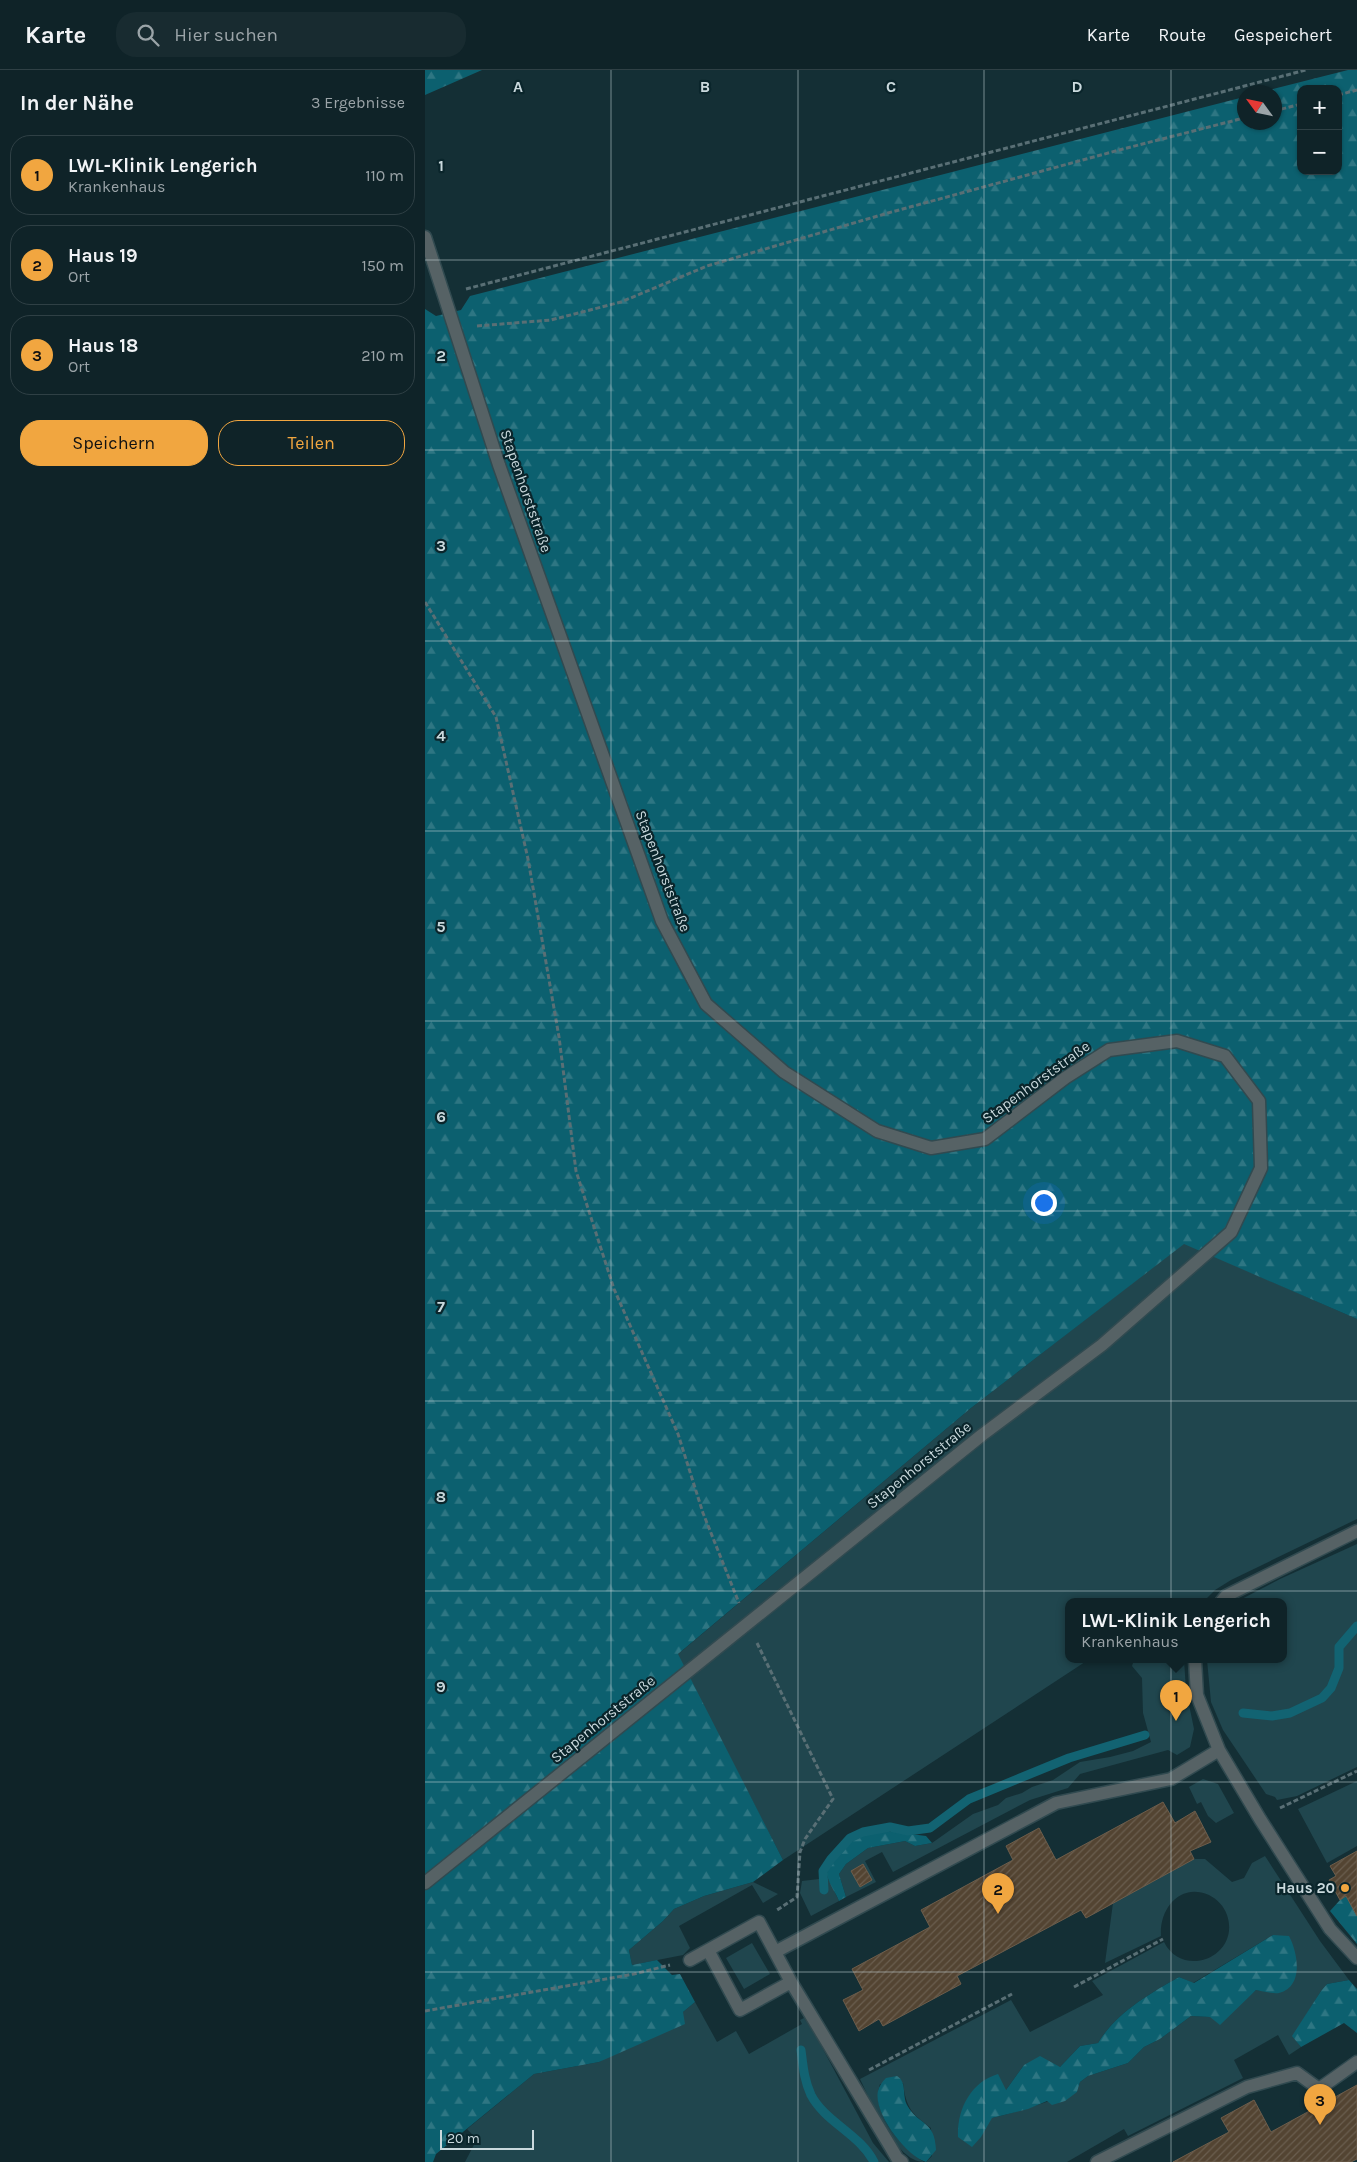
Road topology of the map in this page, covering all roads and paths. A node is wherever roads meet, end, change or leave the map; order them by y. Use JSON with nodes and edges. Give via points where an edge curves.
{"nodes":[{"id":1,"x":1307,"y":70,"type":"edge"},
{"id":2,"x":1357,"y":90,"type":"edge"},
{"id":3,"x":1342,"y":94,"type":"edge"},
{"id":4,"x":1297,"y":105,"type":"edge"},
{"id":5,"x":1282,"y":109,"type":"edge"},
{"id":6,"x":1237,"y":120,"type":"edge"},
{"id":7,"x":425,"y":238,"type":"edge"},
{"id":8,"x":445,"y":300,"type":"junction"},
{"id":9,"x":455,"y":329,"type":"junction"},
{"id":10,"x":425,"y":602,"type":"edge"},
{"id":11,"x":1357,"y":1531,"type":"edge"},
{"id":12,"x":1224,"y":1598,"type":"edge"},
{"id":13,"x":747,"y":1624,"type":"junction"},
{"id":14,"x":1195,"y":1663,"type":"edge"},
{"id":15,"x":1219,"y":1750,"type":"junction"},
{"id":16,"x":1357,"y":1771,"type":"edge"},
{"id":17,"x":1260,"y":1819,"type":"junction"},
{"id":18,"x":425,"y":1883,"type":"edge"},
{"id":19,"x":759,"y":1922,"type":"junction"},
{"id":20,"x":1163,"y":1938,"type":"dead end"},
{"id":21,"x":708,"y":1950,"type":"junction"},
{"id":22,"x":775,"y":1952,"type":"junction"},
{"id":23,"x":1357,"y":1958,"type":"edge"},
{"id":24,"x":689,"y":1960,"type":"joint"},
{"id":25,"x":791,"y":1982,"type":"junction"},
{"id":26,"x":1074,"y":1987,"type":"dead end"},
{"id":27,"x":1012,"y":1994,"type":"dead end"},
{"id":28,"x":425,"y":2011,"type":"edge"},
{"id":29,"x":1357,"y":2062,"type":"edge"},
{"id":30,"x":850,"y":2081,"type":"junction"},
{"id":31,"x":902,"y":2162,"type":"edge"},
{"id":32,"x":1097,"y":2162,"type":"edge"}],
"edges":[{"from":1,"to":8,"type":"path","via":[[469,287]]},
{"from":2,"to":3,"type":"path"},
{"from":4,"to":5,"type":"path"},
{"from":6,"to":9,"type":"path","via":[[888,212],[716,263],[621,302],[551,320]]},
{"from":7,"to":8,"type":"street","name":"Stapenhorststraße"},
{"from":8,"to":9,"type":"street","name":"Stapenhorststraße"},
{"from":9,"to":13,"type":"street","name":"Stapenhorststraße","via":[[499,465],[662,921],[706,1004],[791,1077],[877,1131],[931,1148],[985,1138],[1065,1078],[1109,1050],[1177,1041],[1225,1056],[1259,1101],[1261,1168],[1231,1232],[1102,1345],[982,1435]]},
{"from":10,"to":13,"type":"path","via":[[496,718],[529,859],[559,1037],[576,1171],[614,1289],[678,1434],[703,1512]]},
{"from":11,"to":12,"type":"street"},
{"from":13,"to":18,"type":"street","name":"Stapenhorststraße"},
{"from":13,"to":19,"type":"path","via":[[833,1799],[805,1839],[800,1852],[797,1897]]},
{"from":14,"to":15,"type":"street","via":[[1197,1695]]},
{"from":15,"to":17,"type":"street"},
{"from":15,"to":22,"type":"street","via":[[1171,1779],[1056,1804]]},
{"from":16,"to":17,"type":"path"},
{"from":17,"to":23,"type":"street","via":[[1330,1929]]},
{"from":19,"to":21,"type":"street"},
{"from":19,"to":22,"type":"street"},
{"from":20,"to":26,"type":"path"},
{"from":21,"to":24,"type":"street"},
{"from":21,"to":25,"type":"street","via":[[739,2010]]},
{"from":22,"to":25,"type":"street"},
{"from":24,"to":28,"type":"path","via":[[634,1974]]},
{"from":25,"to":30,"type":"street"},
{"from":27,"to":30,"type":"path"},
{"from":29,"to":32,"type":"street","via":[[1319,2089],[1297,2073],[1247,2087]]},
{"from":30,"to":31,"type":"street"}]}
